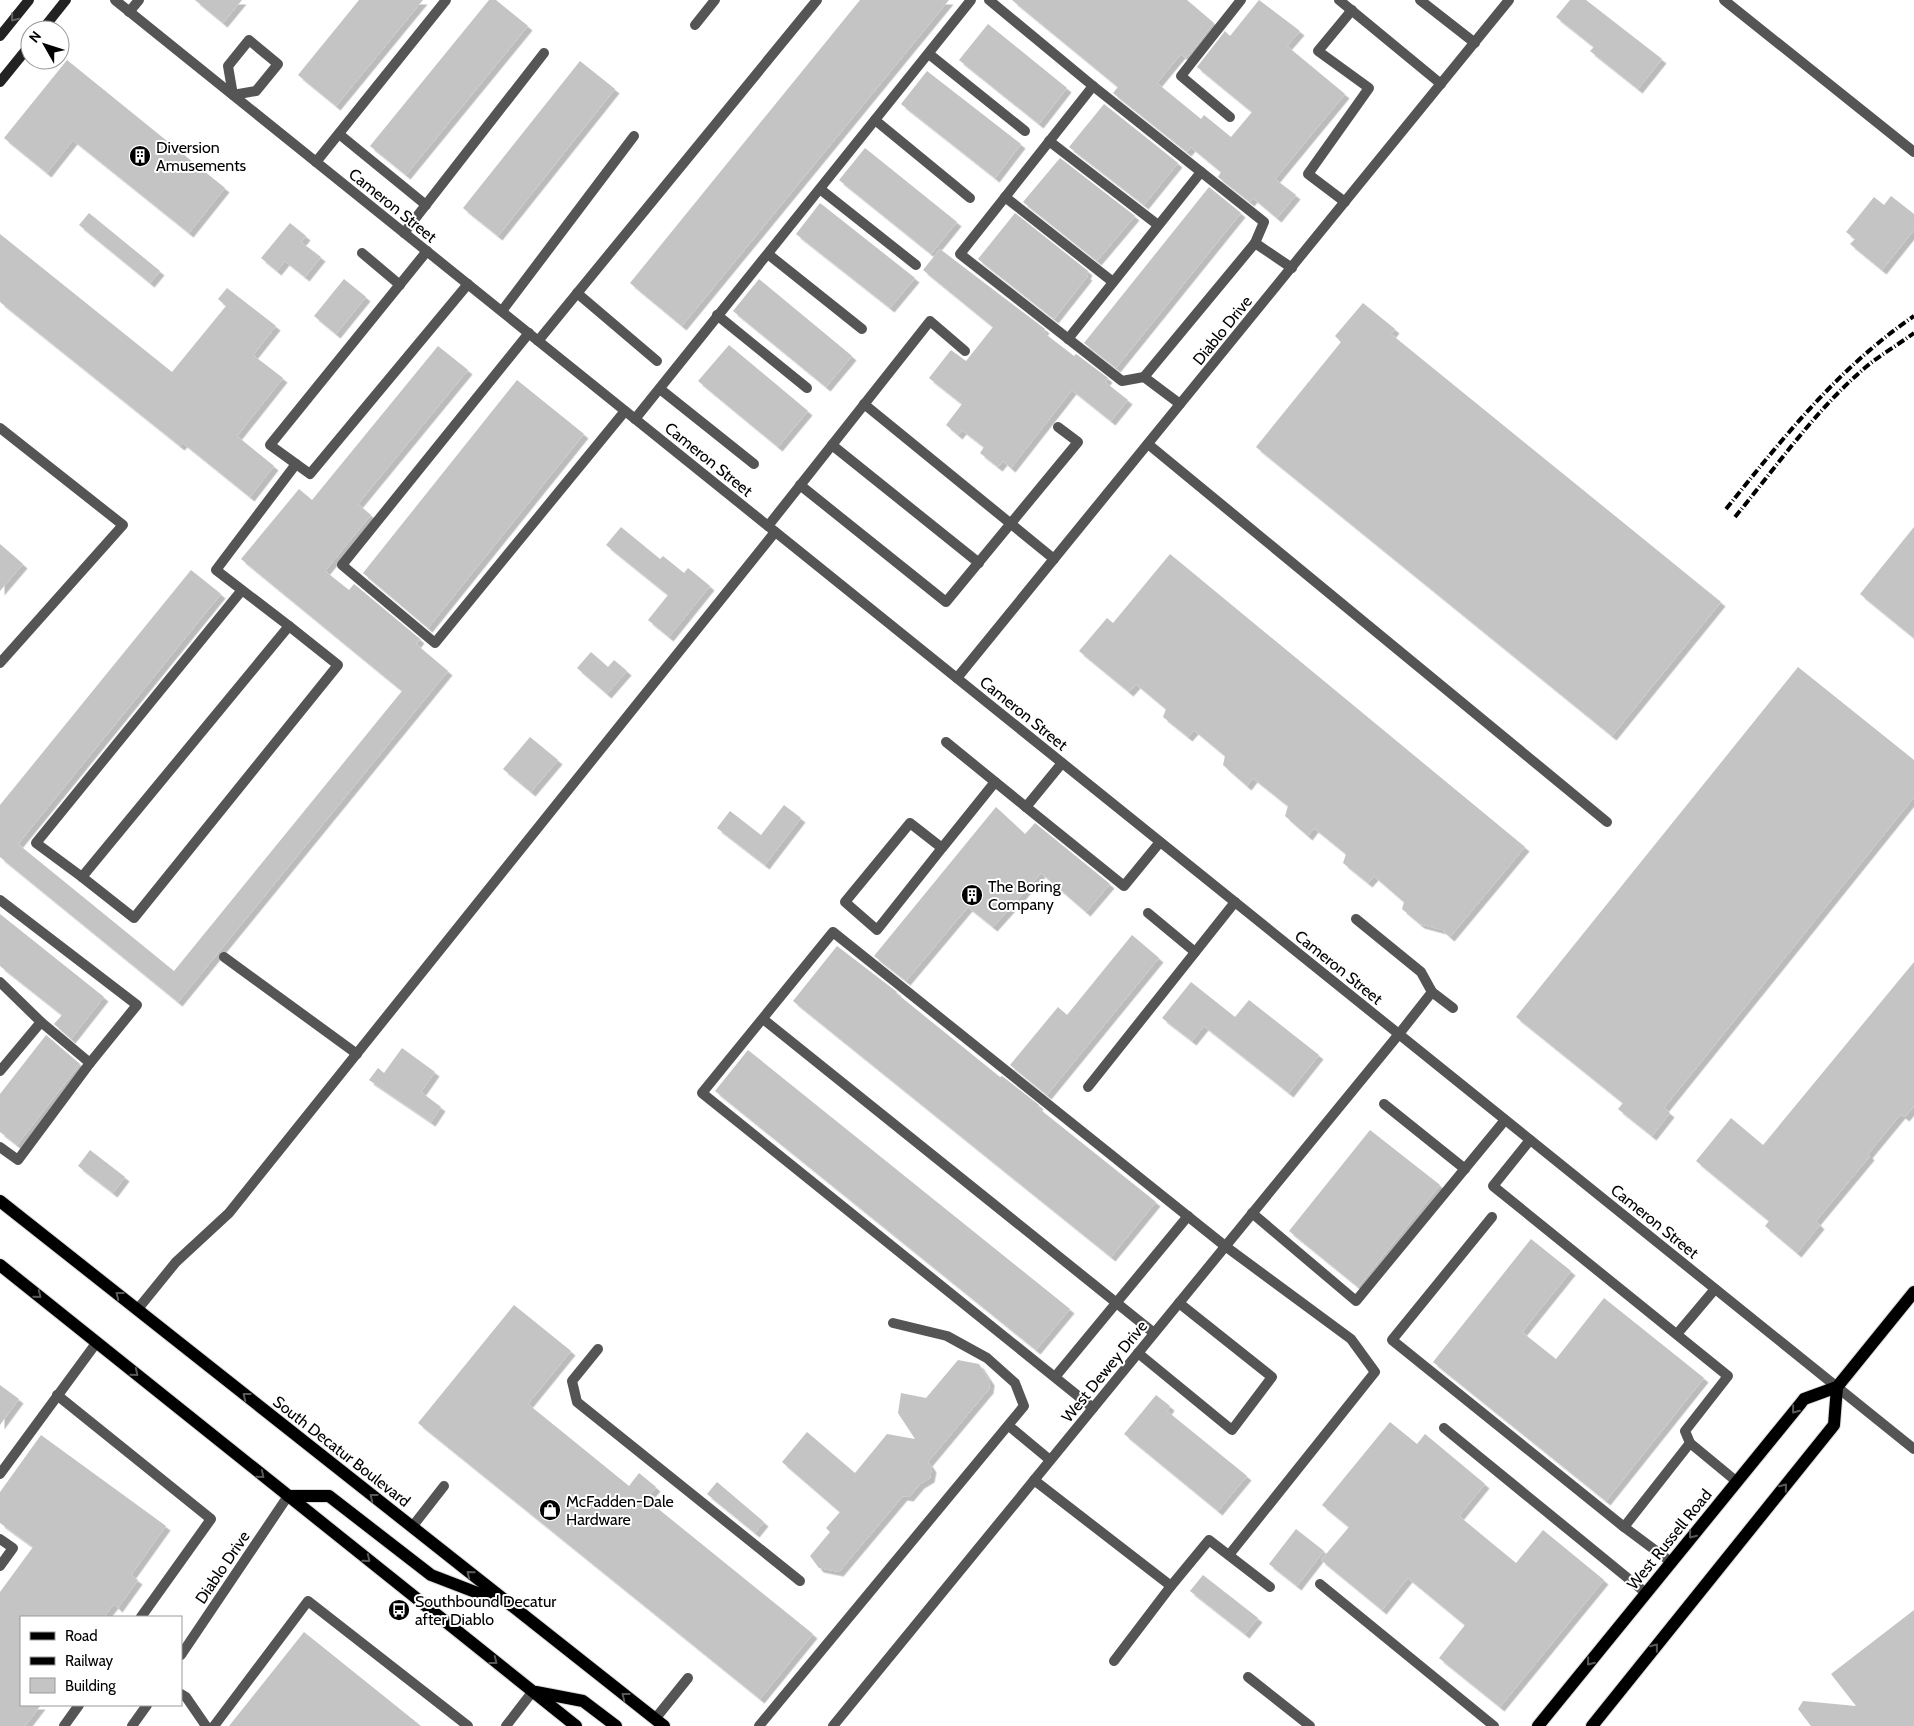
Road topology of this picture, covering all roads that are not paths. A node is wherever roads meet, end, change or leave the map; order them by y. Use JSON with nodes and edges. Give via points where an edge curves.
{"nodes":[{"id":1,"x":29,"y":0,"type":"edge"},
{"id":2,"x":66,"y":0,"type":"edge"},
{"id":3,"x":115,"y":0,"type":"edge"},
{"id":4,"x":139,"y":0,"type":"edge"},
{"id":5,"x":446,"y":0,"type":"edge"},
{"id":6,"x":715,"y":0,"type":"edge"},
{"id":7,"x":816,"y":0,"type":"edge"},
{"id":8,"x":971,"y":0,"type":"edge"},
{"id":9,"x":989,"y":0,"type":"edge"},
{"id":10,"x":1241,"y":0,"type":"edge"},
{"id":11,"x":1339,"y":0,"type":"edge"},
{"id":12,"x":1420,"y":0,"type":"edge"},
{"id":13,"x":1510,"y":0,"type":"edge"},
{"id":14,"x":1724,"y":0,"type":"edge"},
{"id":15,"x":1352,"y":10,"type":"junction"},
{"id":16,"x":130,"y":12,"type":"junction"},
{"id":17,"x":50,"y":20,"type":"edge"},
{"id":18,"x":695,"y":25,"type":"dead end"},
{"id":19,"x":0,"y":36,"type":"edge"},
{"id":20,"x":1475,"y":43,"type":"junction"},
{"id":21,"x":544,"y":53,"type":"dead end"},
{"id":22,"x":929,"y":54,"type":"junction"},
{"id":23,"x":20,"y":57,"type":"edge"},
{"id":24,"x":0,"y":82,"type":"edge"},
{"id":25,"x":1442,"y":84,"type":"junction"},
{"id":26,"x":1093,"y":86,"type":"junction"},
{"id":27,"x":233,"y":95,"type":"junction"},
{"id":28,"x":1230,"y":117,"type":"dead end"},
{"id":29,"x":875,"y":120,"type":"junction"},
{"id":30,"x":1025,"y":131,"type":"dead end"},
{"id":31,"x":338,"y":134,"type":"junction"},
{"id":32,"x":634,"y":136,"type":"dead end"},
{"id":33,"x":1049,"y":140,"type":"junction"},
{"id":34,"x":1914,"y":152,"type":"edge"},
{"id":35,"x":316,"y":162,"type":"junction"},
{"id":36,"x":1201,"y":172,"type":"junction"},
{"id":37,"x":820,"y":190,"type":"junction"},
{"id":38,"x":1005,"y":197,"type":"junction"},
{"id":39,"x":970,"y":198,"type":"dead end"},
{"id":40,"x":1345,"y":202,"type":"junction"},
{"id":41,"x":426,"y":205,"type":"junction"},
{"id":42,"x":1158,"y":225,"type":"junction"},
{"id":43,"x":404,"y":233,"type":"junction"},
{"id":44,"x":1255,"y":242,"type":"junction"},
{"id":45,"x":427,"y":251,"type":"junction"},
{"id":46,"x":362,"y":253,"type":"dead end"},
{"id":47,"x":768,"y":254,"type":"junction"},
{"id":48,"x":916,"y":265,"type":"dead end"},
{"id":49,"x":1292,"y":268,"type":"junction"},
{"id":50,"x":1113,"y":282,"type":"junction"},
{"id":51,"x":400,"y":284,"type":"junction"},
{"id":52,"x":468,"y":284,"type":"junction"},
{"id":53,"x":577,"y":293,"type":"junction"},
{"id":54,"x":502,"y":311,"type":"junction"},
{"id":55,"x":717,"y":315,"type":"junction"},
{"id":56,"x":862,"y":329,"type":"dead end"},
{"id":57,"x":529,"y":334,"type":"junction"},
{"id":58,"x":1068,"y":339,"type":"junction"},
{"id":59,"x":538,"y":341,"type":"junction"},
{"id":60,"x":965,"y":351,"type":"dead end"},
{"id":61,"x":657,"y":361,"type":"dead end"},
{"id":62,"x":1144,"y":377,"type":"junction"},
{"id":63,"x":807,"y":388,"type":"dead end"},
{"id":64,"x":660,"y":389,"type":"junction"},
{"id":65,"x":864,"y":404,"type":"junction"},
{"id":66,"x":1180,"y":404,"type":"junction"},
{"id":67,"x":625,"y":411,"type":"junction"},
{"id":68,"x":635,"y":419,"type":"junction"},
{"id":69,"x":1058,"y":427,"type":"dead end"},
{"id":70,"x":0,"y":428,"type":"edge"},
{"id":71,"x":1148,"y":444,"type":"junction"},
{"id":72,"x":832,"y":445,"type":"junction"},
{"id":73,"x":296,"y":464,"type":"junction"},
{"id":74,"x":754,"y":464,"type":"dead end"},
{"id":75,"x":800,"y":485,"type":"junction"},
{"id":76,"x":1011,"y":524,"type":"junction"},
{"id":77,"x":771,"y":529,"type":"junction"},
{"id":78,"x":1054,"y":559,"type":"junction"},
{"id":79,"x":979,"y":562,"type":"junction"},
{"id":80,"x":242,"y":590,"type":"junction"},
{"id":81,"x":290,"y":626,"type":"junction"},
{"id":82,"x":0,"y":663,"type":"edge"},
{"id":83,"x":957,"y":678,"type":"junction"},
{"id":84,"x":946,"y":742,"type":"dead end"},
{"id":85,"x":1062,"y":763,"type":"junction"},
{"id":86,"x":995,"y":782,"type":"junction"},
{"id":87,"x":1026,"y":807,"type":"junction"},
{"id":88,"x":1607,"y":822,"type":"dead end"},
{"id":89,"x":1160,"y":842,"type":"junction"},
{"id":90,"x":942,"y":848,"type":"junction"},
{"id":91,"x":82,"y":877,"type":"junction"},
{"id":92,"x":0,"y":900,"type":"edge"},
{"id":93,"x":1235,"y":902,"type":"junction"},
{"id":94,"x":1148,"y":913,"type":"dead end"},
{"id":95,"x":1356,"y":919,"type":"dead end"},
{"id":96,"x":1195,"y":952,"type":"junction"},
{"id":97,"x":224,"y":956,"type":"dead end"},
{"id":98,"x":0,"y":982,"type":"edge"},
{"id":99,"x":1432,"y":992,"type":"junction"},
{"id":100,"x":1453,"y":1008,"type":"dead end"},
{"id":101,"x":763,"y":1018,"type":"junction"},
{"id":102,"x":41,"y":1022,"type":"junction"},
{"id":103,"x":1399,"y":1034,"type":"junction"},
{"id":104,"x":357,"y":1054,"type":"junction"},
{"id":105,"x":90,"y":1063,"type":"junction"},
{"id":106,"x":0,"y":1071,"type":"edge"},
{"id":107,"x":1088,"y":1087,"type":"dead end"},
{"id":108,"x":1384,"y":1104,"type":"dead end"},
{"id":109,"x":1505,"y":1120,"type":"junction"},
{"id":110,"x":1530,"y":1140,"type":"junction"},
{"id":111,"x":0,"y":1147,"type":"edge"},
{"id":112,"x":1465,"y":1169,"type":"junction"},
{"id":113,"x":0,"y":1201,"type":"edge"},
{"id":114,"x":1252,"y":1214,"type":"junction"},
{"id":115,"x":1188,"y":1216,"type":"junction"},
{"id":116,"x":1492,"y":1216,"type":"dead end"},
{"id":117,"x":1225,"y":1246,"type":"junction"},
{"id":118,"x":0,"y":1265,"type":"edge"},
{"id":119,"x":1715,"y":1289,"type":"junction"},
{"id":120,"x":1914,"y":1292,"type":"edge"},
{"id":121,"x":1117,"y":1302,"type":"junction"},
{"id":122,"x":1179,"y":1303,"type":"junction"},
{"id":123,"x":137,"y":1310,"type":"junction"},
{"id":124,"x":893,"y":1323,"type":"dead end"},
{"id":125,"x":1154,"y":1333,"type":"junction"},
{"id":126,"x":1677,"y":1334,"type":"junction"},
{"id":127,"x":97,"y":1342,"type":"junction"},
{"id":128,"x":598,"y":1349,"type":"dead end"},
{"id":129,"x":1138,"y":1353,"type":"junction"},
{"id":130,"x":1055,"y":1377,"type":"junction"},
{"id":131,"x":1837,"y":1387,"type":"junction"},
{"id":132,"x":57,"y":1395,"type":"junction"},
{"id":133,"x":1093,"y":1408,"type":"junction"},
{"id":134,"x":1009,"y":1426,"type":"junction"},
{"id":135,"x":1444,"y":1428,"type":"dead end"},
{"id":136,"x":1690,"y":1443,"type":"junction"},
{"id":137,"x":1914,"y":1449,"type":"edge"},
{"id":138,"x":1050,"y":1460,"type":"junction"},
{"id":139,"x":0,"y":1474,"type":"edge"},
{"id":140,"x":1034,"y":1480,"type":"junction"},
{"id":141,"x":1736,"y":1481,"type":"junction"},
{"id":142,"x":444,"y":1486,"type":"dead end"},
{"id":143,"x":288,"y":1496,"type":"junction"},
{"id":144,"x":412,"y":1527,"type":"junction"},
{"id":145,"x":1624,"y":1527,"type":"junction"},
{"id":146,"x":0,"y":1539,"type":"edge"},
{"id":147,"x":1229,"y":1555,"type":"junction"},
{"id":148,"x":1671,"y":1562,"type":"junction"},
{"id":149,"x":0,"y":1566,"type":"edge"},
{"id":150,"x":800,"y":1581,"type":"dead end"},
{"id":151,"x":1320,"y":1584,"type":"dead end"},
{"id":152,"x":1171,"y":1586,"type":"junction"},
{"id":153,"x":1270,"y":1587,"type":"dead end"},
{"id":154,"x":1646,"y":1593,"type":"junction"},
{"id":155,"x":509,"y":1604,"type":"junction"},
{"id":156,"x":142,"y":1616,"type":"edge"},
{"id":157,"x":182,"y":1653,"type":"edge"},
{"id":158,"x":1114,"y":1661,"type":"dead end"},
{"id":159,"x":1248,"y":1677,"type":"dead end"},
{"id":160,"x":688,"y":1678,"type":"dead end"},
{"id":161,"x":533,"y":1691,"type":"junction"},
{"id":162,"x":182,"y":1695,"type":"edge"},
{"id":163,"x":78,"y":1706,"type":"edge"},
{"id":164,"x":146,"y":1706,"type":"edge"},
{"id":165,"x":659,"y":1723,"type":"edge"},
{"id":166,"x":64,"y":1726,"type":"edge"},
{"id":167,"x":132,"y":1726,"type":"edge"},
{"id":168,"x":206,"y":1726,"type":"edge"},
{"id":169,"x":214,"y":1726,"type":"edge"},
{"id":170,"x":468,"y":1726,"type":"edge"},
{"id":171,"x":506,"y":1726,"type":"edge"},
{"id":172,"x":576,"y":1726,"type":"edge"},
{"id":173,"x":616,"y":1726,"type":"edge"},
{"id":174,"x":759,"y":1726,"type":"edge"},
{"id":175,"x":833,"y":1726,"type":"edge"},
{"id":176,"x":1310,"y":1726,"type":"edge"},
{"id":177,"x":1494,"y":1726,"type":"edge"},
{"id":178,"x":1538,"y":1726,"type":"edge"},
{"id":179,"x":1592,"y":1726,"type":"edge"}],
"edges":[{"from":1,"to":19,"type":"main road","one_way":true},
{"from":2,"to":17,"type":"main road"},
{"from":3,"to":16,"type":"street","name":"Cameron Street"},
{"from":4,"to":16,"type":"street"},
{"from":5,"to":31,"type":"street"},
{"from":6,"to":18,"type":"street"},
{"from":7,"to":53,"type":"street"},
{"from":8,"to":22,"type":"street"},
{"from":9,"to":26,"type":"street"},
{"from":10,"to":28,"type":"street","via":[[1181,76]]},
{"from":11,"to":15,"type":"street"},
{"from":12,"to":20,"type":"street"},
{"from":13,"to":20,"type":"street","name":"Diablo Drive"},
{"from":14,"to":34,"type":"street"},
{"from":15,"to":25,"type":"street"},
{"from":15,"to":40,"type":"street","via":[[1318,51],[1369,88],[1308,174]]},
{"from":16,"to":27,"type":"street","name":"Cameron Street"},
{"from":20,"to":25,"type":"street","name":"Diablo Drive"},
{"from":21,"to":41,"type":"street"},
{"from":22,"to":29,"type":"street"},
{"from":22,"to":30,"type":"street"},
{"from":23,"to":24,"type":"main road"},
{"from":25,"to":40,"type":"street","name":"Diablo Drive"},
{"from":26,"to":33,"type":"street"},
{"from":26,"to":36,"type":"street"},
{"from":27,"to":27,"type":"street","via":[[228,66],[248,40],[278,64],[256,91]]},
{"from":27,"to":35,"type":"street","name":"Cameron Street"},
{"from":29,"to":37,"type":"street"},
{"from":29,"to":39,"type":"street"},
{"from":31,"to":35,"type":"street"},
{"from":31,"to":41,"type":"street"},
{"from":32,"to":54,"type":"street"},
{"from":33,"to":38,"type":"street"},
{"from":33,"to":42,"type":"street"},
{"from":35,"to":43,"type":"street","name":"Cameron Street"},
{"from":36,"to":42,"type":"street"},
{"from":36,"to":44,"type":"street","via":[[1264,222]]},
{"from":37,"to":47,"type":"street"},
{"from":37,"to":48,"type":"street"},
{"from":38,"to":50,"type":"street"},
{"from":38,"to":58,"type":"street","via":[[960,254]]},
{"from":40,"to":49,"type":"street","name":"Diablo Drive"},
{"from":41,"to":43,"type":"street"},
{"from":42,"to":50,"type":"street"},
{"from":43,"to":45,"type":"street","name":"Cameron Street"},
{"from":44,"to":49,"type":"street"},
{"from":44,"to":62,"type":"street"},
{"from":45,"to":51,"type":"street"},
{"from":45,"to":52,"type":"street","name":"Cameron Street"},
{"from":46,"to":51,"type":"street"},
{"from":47,"to":55,"type":"street"},
{"from":47,"to":56,"type":"street"},
{"from":49,"to":66,"type":"street","name":"Diablo Drive"},
{"from":50,"to":58,"type":"street"},
{"from":51,"to":73,"type":"street","via":[[270,445]]},
{"from":52,"to":54,"type":"street","name":"Cameron Street"},
{"from":52,"to":73,"type":"street","via":[[310,474]]},
{"from":53,"to":59,"type":"street"},
{"from":53,"to":61,"type":"street"},
{"from":54,"to":57,"type":"street","name":"Cameron Street"},
{"from":55,"to":63,"type":"street"},
{"from":55,"to":64,"type":"street"},
{"from":57,"to":59,"type":"street","name":"Cameron Street"},
{"from":57,"to":67,"type":"street","via":[[342,565],[435,643]]},
{"from":58,"to":62,"type":"street","via":[[1122,381]]},
{"from":59,"to":67,"type":"street","name":"Cameron Street"},
{"from":60,"to":65,"type":"street","via":[[930,321]]},
{"from":62,"to":66,"type":"street"},
{"from":64,"to":68,"type":"street"},
{"from":64,"to":74,"type":"street"},
{"from":65,"to":72,"type":"street"},
{"from":65,"to":76,"type":"street"},
{"from":66,"to":71,"type":"street","name":"Diablo Drive"},
{"from":67,"to":68,"type":"street","name":"Cameron Street"},
{"from":68,"to":77,"type":"street","name":"Cameron Street"},
{"from":69,"to":76,"type":"street","via":[[1078,442]]},
{"from":70,"to":82,"type":"street","via":[[123,525]]},
{"from":71,"to":78,"type":"street","name":"Diablo Drive"},
{"from":71,"to":88,"type":"street"},
{"from":72,"to":75,"type":"street"},
{"from":72,"to":79,"type":"street"},
{"from":73,"to":80,"type":"street","via":[[216,570]]},
{"from":75,"to":77,"type":"street"},
{"from":75,"to":79,"type":"street","via":[[946,602]]},
{"from":76,"to":78,"type":"street"},
{"from":76,"to":79,"type":"street"},
{"from":77,"to":83,"type":"street","name":"Cameron Street"},
{"from":77,"to":104,"type":"street"},
{"from":78,"to":83,"type":"street","name":"Diablo Drive"},
{"from":80,"to":81,"type":"street"},
{"from":80,"to":91,"type":"street","via":[[36,843]]},
{"from":81,"to":91,"type":"street"},
{"from":81,"to":91,"type":"street","via":[[338,665],[134,918]]},
{"from":83,"to":85,"type":"street","name":"Cameron Street"},
{"from":84,"to":86,"type":"street"},
{"from":85,"to":87,"type":"street"},
{"from":85,"to":89,"type":"street","name":"Cameron Street"},
{"from":86,"to":87,"type":"street"},
{"from":86,"to":90,"type":"street"},
{"from":87,"to":89,"type":"street","via":[[1124,886]]},
{"from":89,"to":93,"type":"street","name":"Cameron Street"},
{"from":90,"to":90,"type":"street","via":[[910,823],[845,902],[877,930]]},
{"from":92,"to":105,"type":"street","via":[[137,1005]]},
{"from":93,"to":96,"type":"street"},
{"from":93,"to":103,"type":"street","name":"Cameron Street"},
{"from":94,"to":96,"type":"street"},
{"from":95,"to":99,"type":"street","via":[[1421,972]]},
{"from":96,"to":107,"type":"street"},
{"from":97,"to":104,"type":"street"},
{"from":98,"to":102,"type":"street"},
{"from":99,"to":100,"type":"street"},
{"from":99,"to":103,"type":"street","name":"West Dewey Drive"},
{"from":101,"to":115,"type":"street","via":[[833,932]]},
{"from":101,"to":121,"type":"street"},
{"from":101,"to":130,"type":"street","via":[[702,1093]]},
{"from":102,"to":105,"type":"street"},
{"from":102,"to":106,"type":"street"},
{"from":103,"to":109,"type":"street","name":"Cameron Street"},
{"from":103,"to":114,"type":"street","name":"West Dewey Drive"},
{"from":104,"to":123,"type":"street","via":[[229,1213],[176,1262]]},
{"from":105,"to":111,"type":"street","via":[[18,1160]]},
{"from":108,"to":112,"type":"street"},
{"from":109,"to":110,"type":"street","name":"Cameron Street"},
{"from":109,"to":112,"type":"street"},
{"from":110,"to":119,"type":"street","name":"Cameron Street"},
{"from":110,"to":126,"type":"street","via":[[1493,1186]]},
{"from":112,"to":114,"type":"street","via":[[1356,1301]]},
{"from":123,"to":113,"type":"main road","name":"South Decatur Boulevard","one_way":true},
{"from":114,"to":117,"type":"street","name":"West Dewey Drive"},
{"from":115,"to":117,"type":"street"},
{"from":115,"to":121,"type":"street"},
{"from":116,"to":145,"type":"street","via":[[1392,1340]]},
{"from":117,"to":122,"type":"street","name":"West Dewey Drive"},
{"from":117,"to":147,"type":"street","via":[[1352,1339],[1375,1372]]},
{"from":118,"to":127,"type":"main road","one_way":true},
{"from":119,"to":126,"type":"street"},
{"from":119,"to":131,"type":"street","name":"Cameron Street"},
{"from":120,"to":131,"type":"main road"},
{"from":121,"to":125,"type":"street"},
{"from":121,"to":130,"type":"street"},
{"from":122,"to":125,"type":"street","name":"West Dewey Drive"},
{"from":122,"to":129,"type":"street","via":[[1272,1377],[1232,1430]]},
{"from":144,"to":123,"type":"main road","name":"South Decatur Boulevard","one_way":true},
{"from":124,"to":134,"type":"street","via":[[947,1336],[987,1358],[1015,1383],[1024,1406]]},
{"from":125,"to":129,"type":"street","name":"West Dewey Drive"},
{"from":126,"to":136,"type":"street","via":[[1728,1376],[1685,1431]]},
{"from":127,"to":132,"type":"street"},
{"from":127,"to":143,"type":"main road","one_way":true},
{"from":128,"to":150,"type":"street","via":[[572,1381],[577,1402]]},
{"from":129,"to":133,"type":"street","name":"West Dewey Drive"},
{"from":130,"to":133,"type":"street"},
{"from":131,"to":137,"type":"street","name":"Cameron Street"},
{"from":131,"to":141,"type":"main road","name":"West Russell Road","one_way":true,"via":[[1804,1399]]},
{"from":179,"to":131,"type":"main road","one_way":true,"via":[[1834,1425]]},
{"from":132,"to":139,"type":"street"},
{"from":132,"to":156,"type":"street","via":[[211,1519]]},
{"from":133,"to":138,"type":"street","name":"West Dewey Drive"},
{"from":134,"to":138,"type":"street"},
{"from":134,"to":174,"type":"street"},
{"from":135,"to":154,"type":"street"},
{"from":136,"to":141,"type":"street"},
{"from":136,"to":145,"type":"street"},
{"from":138,"to":140,"type":"street","name":"West Dewey Drive"},
{"from":140,"to":152,"type":"street"},
{"from":140,"to":175,"type":"street","name":"West Dewey Drive"},
{"from":141,"to":148,"type":"main road","name":"West Russell Road","one_way":true},
{"from":142,"to":144,"type":"street"},
{"from":143,"to":155,"type":"main road","via":[[329,1496],[431,1575]]},
{"from":143,"to":157,"type":"street","name":"Diablo Drive"},
{"from":143,"to":161,"type":"main road","one_way":true},
{"from":155,"to":144,"type":"main road","name":"South Decatur Boulevard","one_way":true},
{"from":145,"to":148,"type":"street"},
{"from":146,"to":149,"type":"street","via":[[13,1548]]},
{"from":147,"to":152,"type":"street","via":[[1209,1540]]},
{"from":147,"to":153,"type":"street"},
{"from":148,"to":154,"type":"main road","name":"West Russell Road"},
{"from":151,"to":177,"type":"street"},
{"from":152,"to":158,"type":"street"},
{"from":154,"to":178,"type":"main road","name":"West Russell Road","one_way":true},
{"from":165,"to":155,"type":"main road","name":"South Decatur Boulevard","one_way":true},
{"from":159,"to":176,"type":"street"},
{"from":160,"to":165,"type":"street"},
{"from":161,"to":171,"type":"street"},
{"from":161,"to":172,"type":"main road"},
{"from":161,"to":173,"type":"main road","via":[[583,1701]]},
{"from":162,"to":168,"type":"street"},
{"from":163,"to":166,"type":"street"},
{"from":164,"to":167,"type":"street"},
{"from":169,"to":170,"type":"street","via":[[308,1601]]}]}
